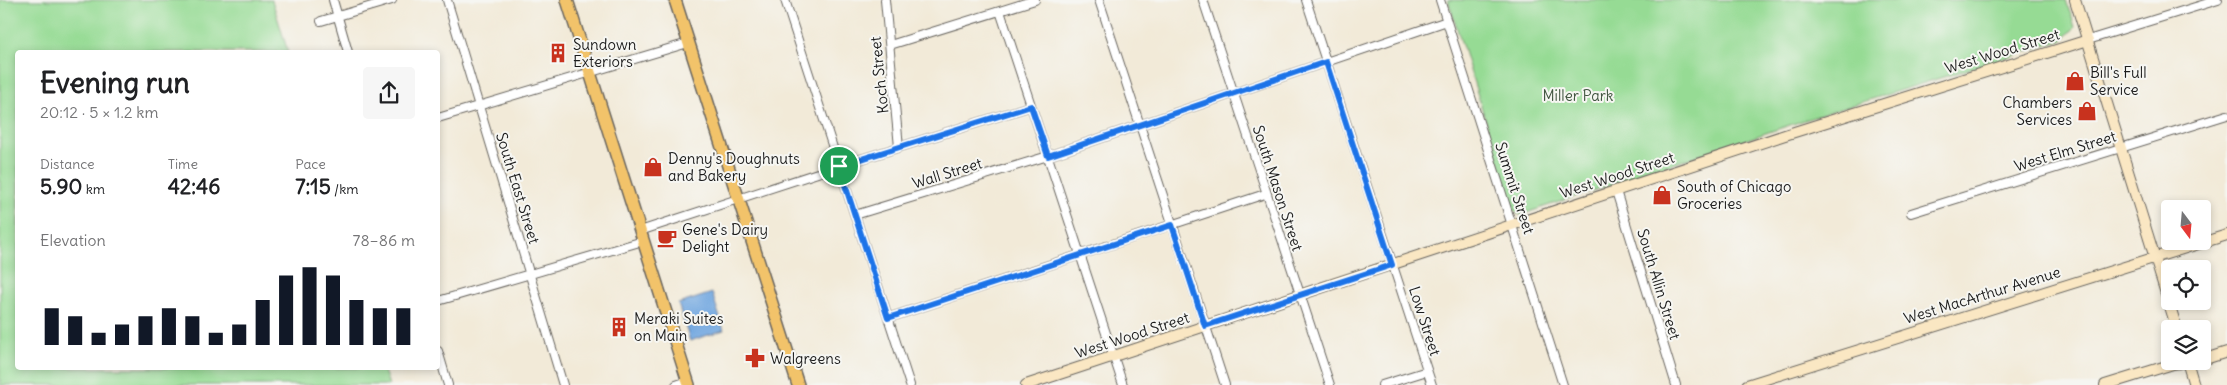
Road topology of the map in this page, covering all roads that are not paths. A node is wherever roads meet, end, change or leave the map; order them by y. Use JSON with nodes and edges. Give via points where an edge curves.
{"nodes":[{"id":1,"x":333,"y":0,"type":"edge"},
{"id":2,"x":392,"y":0,"type":"edge"},
{"id":3,"x":447,"y":0,"type":"edge"},
{"id":4,"x":567,"y":0,"type":"edge"},
{"id":5,"x":675,"y":0,"type":"edge"},
{"id":6,"x":785,"y":0,"type":"edge"},
{"id":7,"x":885,"y":0,"type":"edge"},
{"id":8,"x":1035,"y":0,"type":"edge"},
{"id":9,"x":1100,"y":0,"type":"edge"},
{"id":10,"x":1203,"y":0,"type":"edge"},
{"id":11,"x":1306,"y":0,"type":"edge"},
{"id":12,"x":1440,"y":0,"type":"edge"},
{"id":13,"x":2075,"y":0,"type":"edge"},
{"id":14,"x":2218,"y":0,"type":"edge"},
{"id":15,"x":1000,"y":11,"type":"junction"},
{"id":16,"x":338,"y":16,"type":"junction"},
{"id":17,"x":321,"y":21,"type":"dead end"},
{"id":18,"x":1447,"y":21,"type":"junction"},
{"id":19,"x":2088,"y":40,"type":"junction"},
{"id":20,"x":688,"y":43,"type":"junction"},
{"id":21,"x":890,"y":45,"type":"junction"},
{"id":22,"x":347,"y":50,"type":"edge"},
{"id":23,"x":1326,"y":62,"type":"junction"},
{"id":24,"x":589,"y":74,"type":"junction"},
{"id":25,"x":1232,"y":92,"type":"junction"},
{"id":26,"x":479,"y":106,"type":"junction"},
{"id":27,"x":1031,"y":106,"type":"junction"},
{"id":28,"x":2227,"y":115,"type":"edge"},
{"id":29,"x":440,"y":117,"type":"edge"},
{"id":30,"x":1140,"y":124,"type":"junction"},
{"id":31,"x":899,"y":147,"type":"junction"},
{"id":32,"x":2121,"y":148,"type":"junction"},
{"id":33,"x":1048,"y":156,"type":"junction"},
{"id":34,"x":839,"y":166,"type":"junction"},
{"id":35,"x":1616,"y":191,"type":"junction"},
{"id":36,"x":1265,"y":194,"type":"junction"},
{"id":37,"x":738,"y":199,"type":"junction"},
{"id":38,"x":1910,"y":213,"type":"dead end"},
{"id":39,"x":855,"y":215,"type":"junction"},
{"id":40,"x":1172,"y":225,"type":"junction"},
{"id":41,"x":1512,"y":225,"type":"junction"},
{"id":42,"x":2227,"y":235,"type":"edge"},
{"id":43,"x":641,"y":236,"type":"junction"},
{"id":44,"x":1081,"y":255,"type":"junction"},
{"id":45,"x":2155,"y":257,"type":"junction"},
{"id":46,"x":1392,"y":265,"type":"junction"},
{"id":47,"x":530,"y":274,"type":"junction"},
{"id":48,"x":1300,"y":295,"type":"junction"},
{"id":49,"x":440,"y":300,"type":"edge"},
{"id":50,"x":888,"y":318,"type":"junction"},
{"id":51,"x":2174,"y":320,"type":"edge"},
{"id":52,"x":1205,"y":326,"type":"junction"},
{"id":53,"x":2227,"y":352,"type":"edge"},
{"id":54,"x":1114,"y":357,"type":"junction"},
{"id":55,"x":2211,"y":357,"type":"edge"},
{"id":56,"x":440,"y":358,"type":"edge"},
{"id":57,"x":2161,"y":368,"type":"edge"},
{"id":58,"x":2189,"y":370,"type":"edge"},
{"id":59,"x":1427,"y":371,"type":"junction"},
{"id":60,"x":689,"y":383,"type":"edge"},
{"id":61,"x":448,"y":385,"type":"edge"},
{"id":62,"x":563,"y":385,"type":"edge"},
{"id":63,"x":676,"y":385,"type":"edge"},
{"id":64,"x":798,"y":385,"type":"edge"},
{"id":65,"x":910,"y":385,"type":"edge"},
{"id":66,"x":1026,"y":385,"type":"edge"},
{"id":67,"x":1123,"y":385,"type":"edge"},
{"id":68,"x":1225,"y":385,"type":"edge"},
{"id":69,"x":1330,"y":385,"type":"edge"},
{"id":70,"x":1382,"y":385,"type":"edge"},
{"id":71,"x":1432,"y":385,"type":"edge"},
{"id":72,"x":1563,"y":385,"type":"edge"},
{"id":73,"x":1676,"y":385,"type":"edge"},
{"id":74,"x":1747,"y":385,"type":"edge"},
{"id":75,"x":2105,"y":385,"type":"edge"},
{"id":76,"x":2194,"y":385,"type":"edge"}],
"edges":[{"from":1,"to":16,"type":"street"},
{"from":2,"to":16,"type":"street"},
{"from":3,"to":26,"type":"street","name":"South East Street"},
{"from":4,"to":24,"type":"main road"},
{"from":5,"to":20,"type":"main road"},
{"from":6,"to":34,"type":"street"},
{"from":7,"to":21,"type":"street","name":"Koch Street"},
{"from":8,"to":15,"type":"street"},
{"from":9,"to":30,"type":"street"},
{"from":10,"to":25,"type":"street","name":"South Mason Street"},
{"from":11,"to":23,"type":"street","name":"Low Street"},
{"from":12,"to":18,"type":"street","name":"Summit Street"},
{"from":13,"to":19,"type":"street"},
{"from":14,"to":19,"type":"street","name":"West Wood Street"},
{"from":15,"to":21,"type":"street"},
{"from":15,"to":27,"type":"street"},
{"from":16,"to":17,"type":"street"},
{"from":16,"to":22,"type":"street"},
{"from":18,"to":23,"type":"street","name":"Wall Street"},
{"from":18,"to":41,"type":"street","name":"Summit Street"},
{"from":19,"to":32,"type":"street"},
{"from":19,"to":35,"type":"street","name":"West Wood Street"},
{"from":20,"to":24,"type":"street"},
{"from":20,"to":37,"type":"main road"},
{"from":21,"to":31,"type":"street","name":"Koch Street"},
{"from":23,"to":25,"type":"street","name":"Wall Street"},
{"from":23,"to":46,"type":"street","name":"Low Street"},
{"from":24,"to":26,"type":"street"},
{"from":24,"to":43,"type":"main road"},
{"from":25,"to":30,"type":"street","name":"Wall Street"},
{"from":25,"to":36,"type":"street","name":"South Mason Street"},
{"from":26,"to":29,"type":"street"},
{"from":26,"to":47,"type":"street","name":"South East Street"},
{"from":27,"to":31,"type":"street"},
{"from":27,"to":33,"type":"street"},
{"from":28,"to":32,"type":"street","name":"West Elm Street"},
{"from":30,"to":33,"type":"street","name":"Wall Street"},
{"from":30,"to":40,"type":"street"},
{"from":31,"to":34,"type":"street"},
{"from":32,"to":38,"type":"street","name":"West Elm Street"},
{"from":32,"to":45,"type":"street"},
{"from":33,"to":39,"type":"street","name":"Wall Street"},
{"from":33,"to":44,"type":"street"},
{"from":34,"to":37,"type":"street"},
{"from":34,"to":39,"type":"street"},
{"from":35,"to":41,"type":"street","name":"West Wood Street"},
{"from":35,"to":73,"type":"street","name":"South Allin Street"},
{"from":36,"to":40,"type":"street"},
{"from":36,"to":48,"type":"street","name":"South Mason Street"},
{"from":37,"to":43,"type":"street"},
{"from":37,"to":64,"type":"main road"},
{"from":39,"to":50,"type":"street"},
{"from":40,"to":44,"type":"street"},
{"from":40,"to":52,"type":"street"},
{"from":41,"to":46,"type":"street","name":"West Wood Street"},
{"from":41,"to":72,"type":"street","name":"Summit Street"},
{"from":42,"to":45,"type":"street","name":"West MacArthur Avenue"},
{"from":43,"to":47,"type":"street"},
{"from":43,"to":60,"type":"main road"},
{"from":44,"to":50,"type":"street"},
{"from":44,"to":54,"type":"street"},
{"from":45,"to":51,"type":"street"},
{"from":45,"to":74,"type":"street","name":"West MacArthur Avenue"},
{"from":46,"to":48,"type":"street","name":"West Wood Street"},
{"from":46,"to":59,"type":"street","name":"Low Street"},
{"from":47,"to":49,"type":"street"},
{"from":47,"to":62,"type":"street","name":"South East Street"},
{"from":48,"to":52,"type":"street","name":"West Wood Street"},
{"from":48,"to":69,"type":"street","name":"South Mason Street"},
{"from":50,"to":65,"type":"street"},
{"from":52,"to":54,"type":"street","name":"West Wood Street"},
{"from":52,"to":68,"type":"street"},
{"from":53,"to":55,"type":"street"},
{"from":54,"to":66,"type":"street","name":"West Wood Street"},
{"from":54,"to":67,"type":"street"},
{"from":56,"to":61,"type":"street"},
{"from":57,"to":75,"type":"street"},
{"from":58,"to":76,"type":"street"},
{"from":59,"to":70,"type":"street"},
{"from":59,"to":71,"type":"street","name":"Low Street"},
{"from":60,"to":63,"type":"street"}]}
